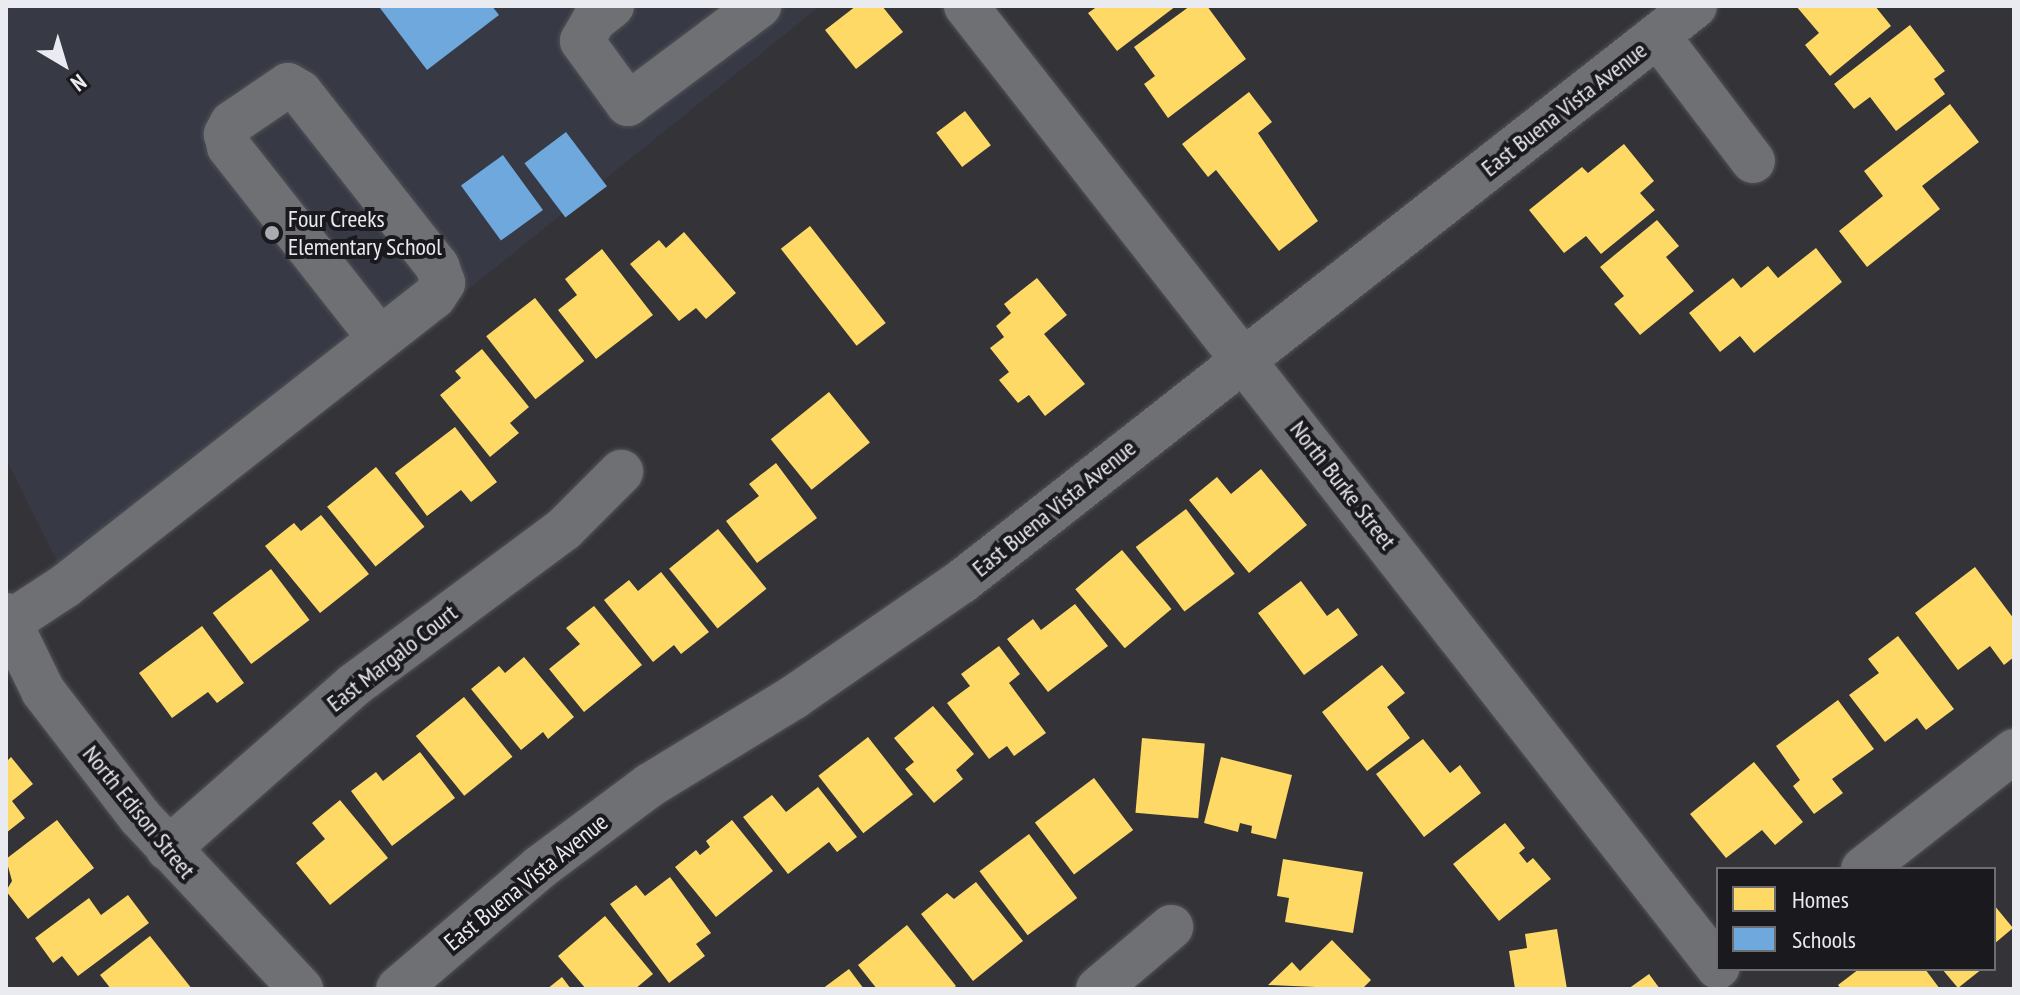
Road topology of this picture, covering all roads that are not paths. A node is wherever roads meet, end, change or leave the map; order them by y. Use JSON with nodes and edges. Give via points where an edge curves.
{"nodes":[{"id":1,"x":612,"y":6,"type":"edge"},
{"id":2,"x":759,"y":6,"type":"edge"},
{"id":3,"x":966,"y":6,"type":"edge"},
{"id":4,"x":1695,"y":6,"type":"edge"},
{"id":5,"x":1658,"y":36,"type":"junction"},
{"id":6,"x":1753,"y":161,"type":"dead end"},
{"id":7,"x":380,"y":339,"type":"junction"},
{"id":8,"x":1244,"y":358,"type":"junction"},
{"id":9,"x":621,"y":472,"type":"dead end"},
{"id":10,"x":8,"y":618,"type":"edge"},
{"id":11,"x":2014,"y":751,"type":"edge"},
{"id":12,"x":168,"y":849,"type":"junction"},
{"id":13,"x":1866,"y":867,"type":"edge"},
{"id":14,"x":1171,"y":927,"type":"dead end"},
{"id":15,"x":1716,"y":961,"type":"edge"},
{"id":16,"x":301,"y":989,"type":"edge"},
{"id":17,"x":398,"y":989,"type":"edge"},
{"id":18,"x":1098,"y":989,"type":"edge"}],
"edges":[{"from":1,"to":2,"type":"street","via":[[594,20],[582,41],[628,104]]},
{"from":3,"to":8,"type":"street","name":"North Burke Street"},
{"from":4,"to":5,"type":"street","name":"East Buena Vista Avenue"},
{"from":5,"to":6,"type":"street"},
{"from":5,"to":8,"type":"street","name":"East Buena Vista Avenue"},
{"from":7,"to":7,"type":"street","via":[[434,297],[443,283],[437,266],[310,104],[288,85],[232,123],[226,134],[229,147]]},
{"from":7,"to":10,"type":"street","via":[[65,586]]},
{"from":8,"to":15,"type":"street","name":"North Burke Street"},
{"from":8,"to":17,"type":"street","name":"East Buena Vista Avenue","via":[[961,582],[600,822],[480,916]]},
{"from":9,"to":12,"type":"street","name":"East Margalo Court","via":[[564,529],[354,685]]},
{"from":10,"to":12,"type":"street","name":"North Edison Street","via":[[43,691]]},
{"from":11,"to":13,"type":"street"},
{"from":12,"to":16,"type":"street","name":"North Edison Street"},
{"from":14,"to":18,"type":"street"}]}
